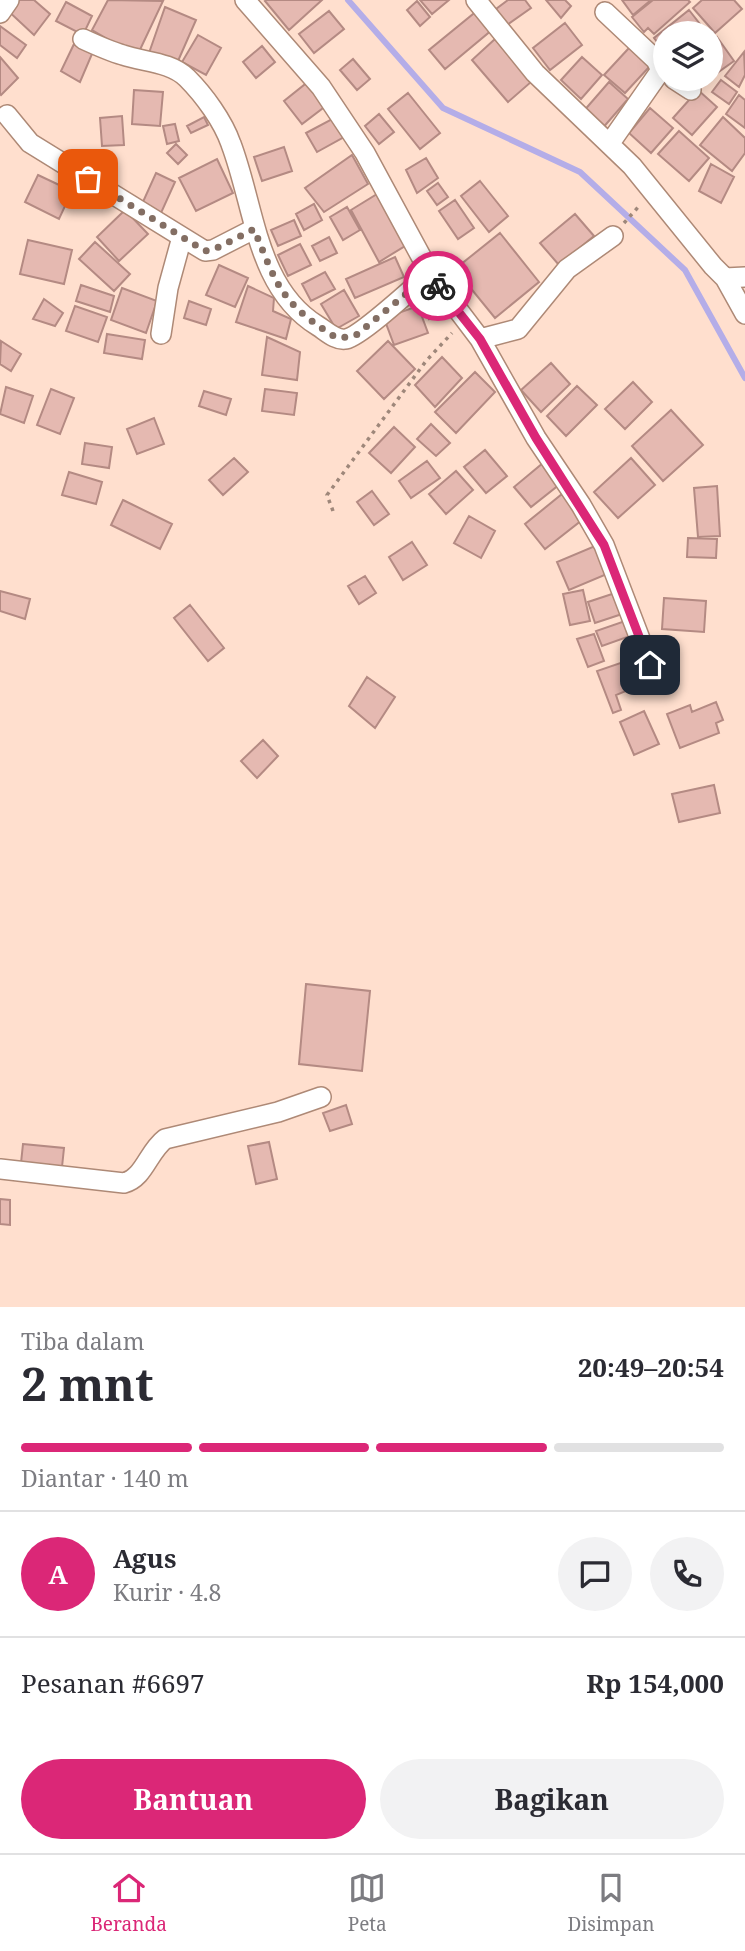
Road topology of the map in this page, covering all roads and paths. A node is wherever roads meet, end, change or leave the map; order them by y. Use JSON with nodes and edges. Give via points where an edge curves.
{"nodes":[{"id":1,"x":9,"y":0,"type":"edge"},
{"id":2,"x":246,"y":0,"type":"edge"},
{"id":3,"x":476,"y":0,"type":"edge"},
{"id":4,"x":605,"y":12,"type":"dead end"},
{"id":5,"x":0,"y":13,"type":"edge"},
{"id":6,"x":83,"y":39,"type":"dead end"},
{"id":7,"x":653,"y":57,"type":"edge"},
{"id":8,"x":653,"y":91,"type":"edge"},
{"id":9,"x":7,"y":115,"type":"dead end"},
{"id":10,"x":610,"y":143,"type":"junction"},
{"id":11,"x":645,"y":200,"type":"dead end"},
{"id":12,"x":254,"y":229,"type":"junction"},
{"id":13,"x":614,"y":236,"type":"joint"},
{"id":14,"x":182,"y":237,"type":"junction"},
{"id":15,"x":430,"y":274,"type":"junction"},
{"id":16,"x":735,"y":278,"type":"edge"},
{"id":17,"x":745,"y":314,"type":"edge"},
{"id":18,"x":464,"y":320,"type":"junction"},
{"id":19,"x":162,"y":334,"type":"dead end"},
{"id":20,"x":480,"y":339,"type":"junction"},
{"id":21,"x":333,"y":511,"type":"dead end"},
{"id":22,"x":650,"y":665,"type":"dead end"},
{"id":23,"x":321,"y":1097,"type":"dead end"},
{"id":24,"x":0,"y":1169,"type":"edge"}],
"edges":[{"from":1,"to":5,"type":"street"},
{"from":2,"to":15,"type":"street","via":[[321,87],[365,153]]},
{"from":3,"to":10,"type":"street","via":[[535,73]]},
{"from":4,"to":7,"type":"street"},
{"from":6,"to":12,"type":"street","via":[[174,69],[189,80],[231,143]]},
{"from":8,"to":10,"type":"street"},
{"from":9,"to":14,"type":"street","via":[[30,143]]},
{"from":10,"to":16,"type":"street"},
{"from":11,"to":13,"type":"path"},
{"from":12,"to":14,"type":"street","via":[[209,251]]},
{"from":12,"to":15,"type":"street","via":[[285,298],[296,311],[337,338],[355,336]]},
{"from":13,"to":20,"type":"street","via":[[567,269],[518,329]]},
{"from":14,"to":19,"type":"street"},
{"from":15,"to":18,"type":"street"},
{"from":16,"to":17,"type":"street"},
{"from":18,"to":20,"type":"street"},
{"from":18,"to":21,"type":"path","via":[[426,361],[327,495]]},
{"from":20,"to":22,"type":"street","via":[[604,545]]},
{"from":23,"to":24,"type":"street","via":[[165,1139],[135,1180],[124,1183]]}]}
